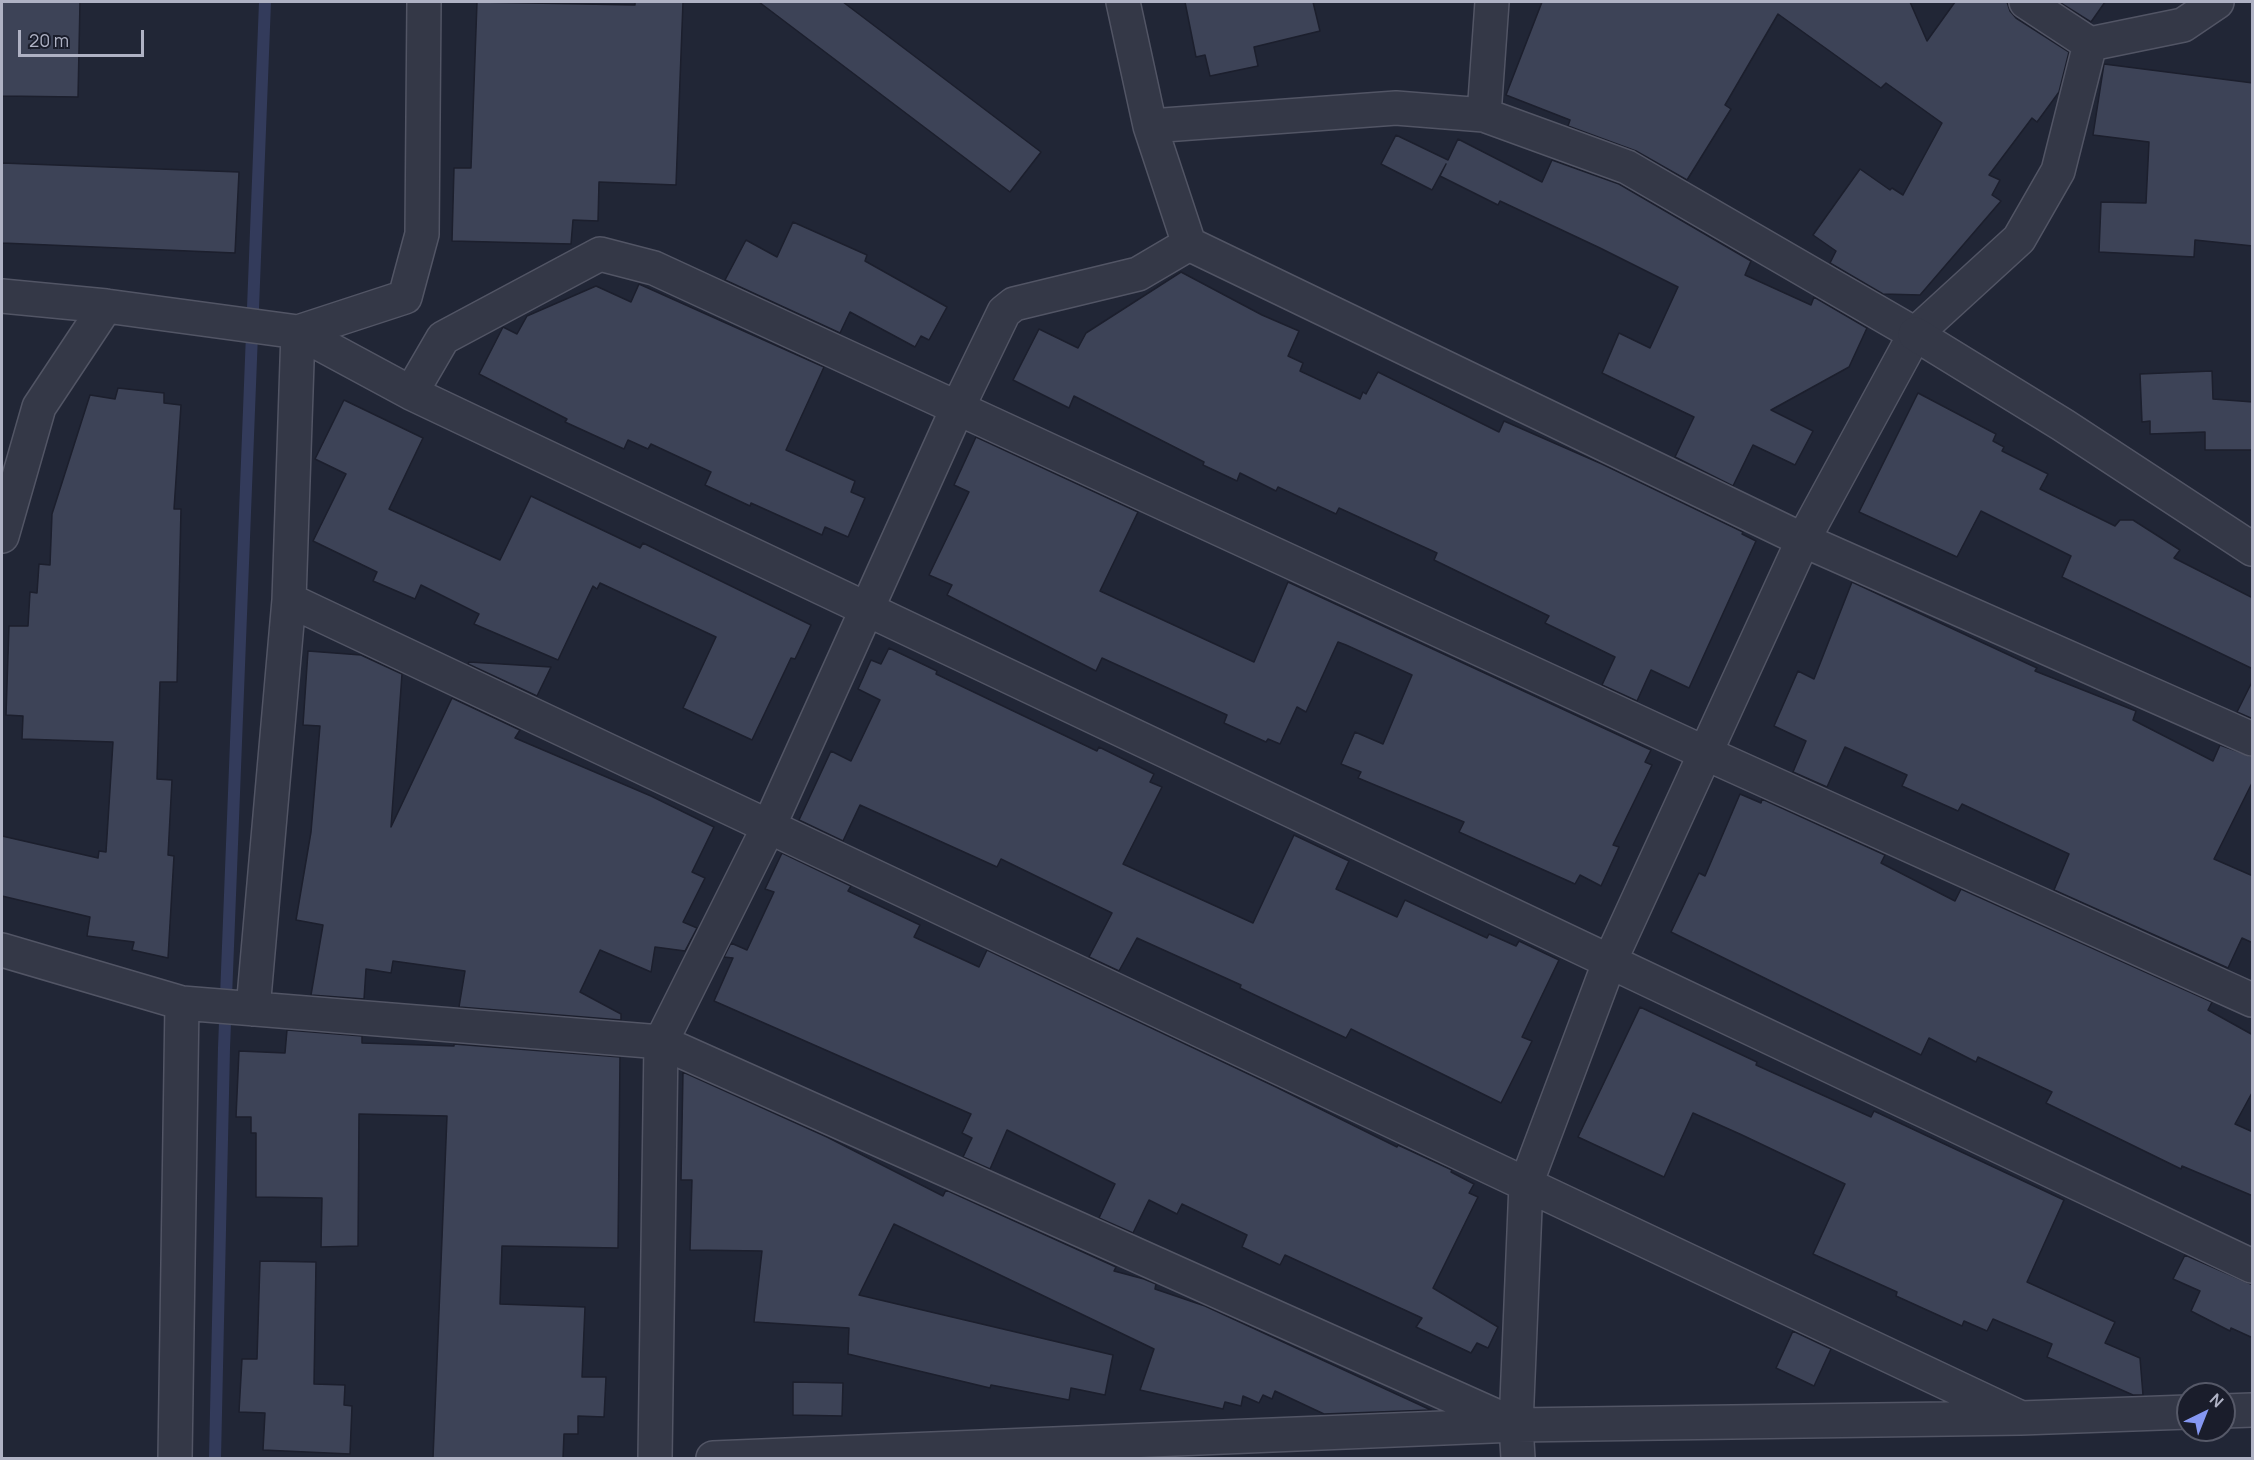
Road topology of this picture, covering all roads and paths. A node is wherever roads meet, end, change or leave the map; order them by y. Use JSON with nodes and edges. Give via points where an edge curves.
{"nodes":[{"id":1,"x":424,"y":2,"type":"edge"},
{"id":2,"x":1123,"y":2,"type":"edge"},
{"id":3,"x":1492,"y":2,"type":"edge"},
{"id":4,"x":2026,"y":2,"type":"edge"},
{"id":5,"x":2217,"y":2,"type":"edge"},
{"id":6,"x":2090,"y":44,"type":"junction"},
{"id":7,"x":1484,"y":115,"type":"junction"},
{"id":8,"x":1150,"y":126,"type":"junction"},
{"id":9,"x":1189,"y":244,"type":"junction"},
{"id":10,"x":2,"y":296,"type":"edge"},
{"id":11,"x":106,"y":306,"type":"junction"},
{"id":12,"x":298,"y":332,"type":"junction"},
{"id":13,"x":1915,"y":334,"type":"junction"},
{"id":14,"x":411,"y":393,"type":"junction"},
{"id":15,"x":958,"y":407,"type":"junction"},
{"id":16,"x":2,"y":536,"type":"edge"},
{"id":17,"x":1803,"y":540,"type":"junction"},
{"id":18,"x":2253,"y":549,"type":"edge"},
{"id":19,"x":289,"y":600,"type":"junction"},
{"id":20,"x":867,"y":611,"type":"junction"},
{"id":21,"x":2253,"y":740,"type":"edge"},
{"id":22,"x":1705,"y":753,"type":"junction"},
{"id":23,"x":769,"y":826,"type":"junction"},
{"id":24,"x":2,"y":950,"type":"edge"},
{"id":25,"x":1609,"y":963,"type":"junction"},
{"id":26,"x":2253,"y":1000,"type":"edge"},
{"id":27,"x":182,"y":1003,"type":"junction"},
{"id":28,"x":253,"y":1009,"type":"junction"},
{"id":29,"x":661,"y":1042,"type":"junction"},
{"id":30,"x":1526,"y":1184,"type":"junction"},
{"id":31,"x":2253,"y":1266,"type":"edge"},
{"id":32,"x":2253,"y":1410,"type":"edge"},
{"id":33,"x":2236,"y":1411,"type":"edge"},
{"id":34,"x":2176,"y":1412,"type":"edge"},
{"id":35,"x":2021,"y":1418,"type":"junction"},
{"id":36,"x":1516,"y":1425,"type":"junction"},
{"id":37,"x":175,"y":1458,"type":"edge"},
{"id":38,"x":656,"y":1458,"type":"edge"},
{"id":39,"x":713,"y":1458,"type":"edge"},
{"id":40,"x":1518,"y":1458,"type":"edge"}],
"edges":[{"from":1,"to":12,"type":"street","via":[[422,234],[405,297]]},
{"from":2,"to":8,"type":"street"},
{"from":3,"to":7,"type":"street"},
{"from":4,"to":6,"type":"street"},
{"from":5,"to":6,"type":"street","via":[[2183,25]]},
{"from":6,"to":13,"type":"street","via":[[2058,171],[2019,238]]},
{"from":7,"to":8,"type":"street","via":[[1396,108]]},
{"from":7,"to":13,"type":"street","via":[[1627,167]]},
{"from":8,"to":9,"type":"street"},
{"from":9,"to":15,"type":"street","via":[[1138,274],[1014,304],[1004,312]]},
{"from":9,"to":17,"type":"street"},
{"from":10,"to":11,"type":"street"},
{"from":11,"to":12,"type":"street"},
{"from":11,"to":16,"type":"street","via":[[39,407]]},
{"from":12,"to":14,"type":"street"},
{"from":12,"to":19,"type":"street"},
{"from":13,"to":17,"type":"street"},
{"from":13,"to":18,"type":"street"},
{"from":14,"to":15,"type":"street","via":[[443,338],[600,254],[654,268]]},
{"from":14,"to":20,"type":"street"},
{"from":15,"to":20,"type":"street"},
{"from":15,"to":22,"type":"street"},
{"from":17,"to":21,"type":"street"},
{"from":17,"to":22,"type":"street"},
{"from":19,"to":23,"type":"street"},
{"from":19,"to":28,"type":"street"},
{"from":20,"to":23,"type":"street"},
{"from":20,"to":25,"type":"street"},
{"from":22,"to":25,"type":"street"},
{"from":22,"to":26,"type":"street"},
{"from":23,"to":29,"type":"street"},
{"from":23,"to":30,"type":"street"},
{"from":24,"to":27,"type":"street"},
{"from":25,"to":30,"type":"street"},
{"from":25,"to":31,"type":"street"},
{"from":27,"to":28,"type":"street"},
{"from":27,"to":37,"type":"street"},
{"from":28,"to":29,"type":"street"},
{"from":29,"to":36,"type":"street"},
{"from":29,"to":38,"type":"street"},
{"from":30,"to":35,"type":"street"},
{"from":30,"to":36,"type":"street"},
{"from":32,"to":33,"type":"street"},
{"from":34,"to":35,"type":"street"},
{"from":35,"to":36,"type":"street"},
{"from":36,"to":39,"type":"street"},
{"from":36,"to":40,"type":"street"}]}
